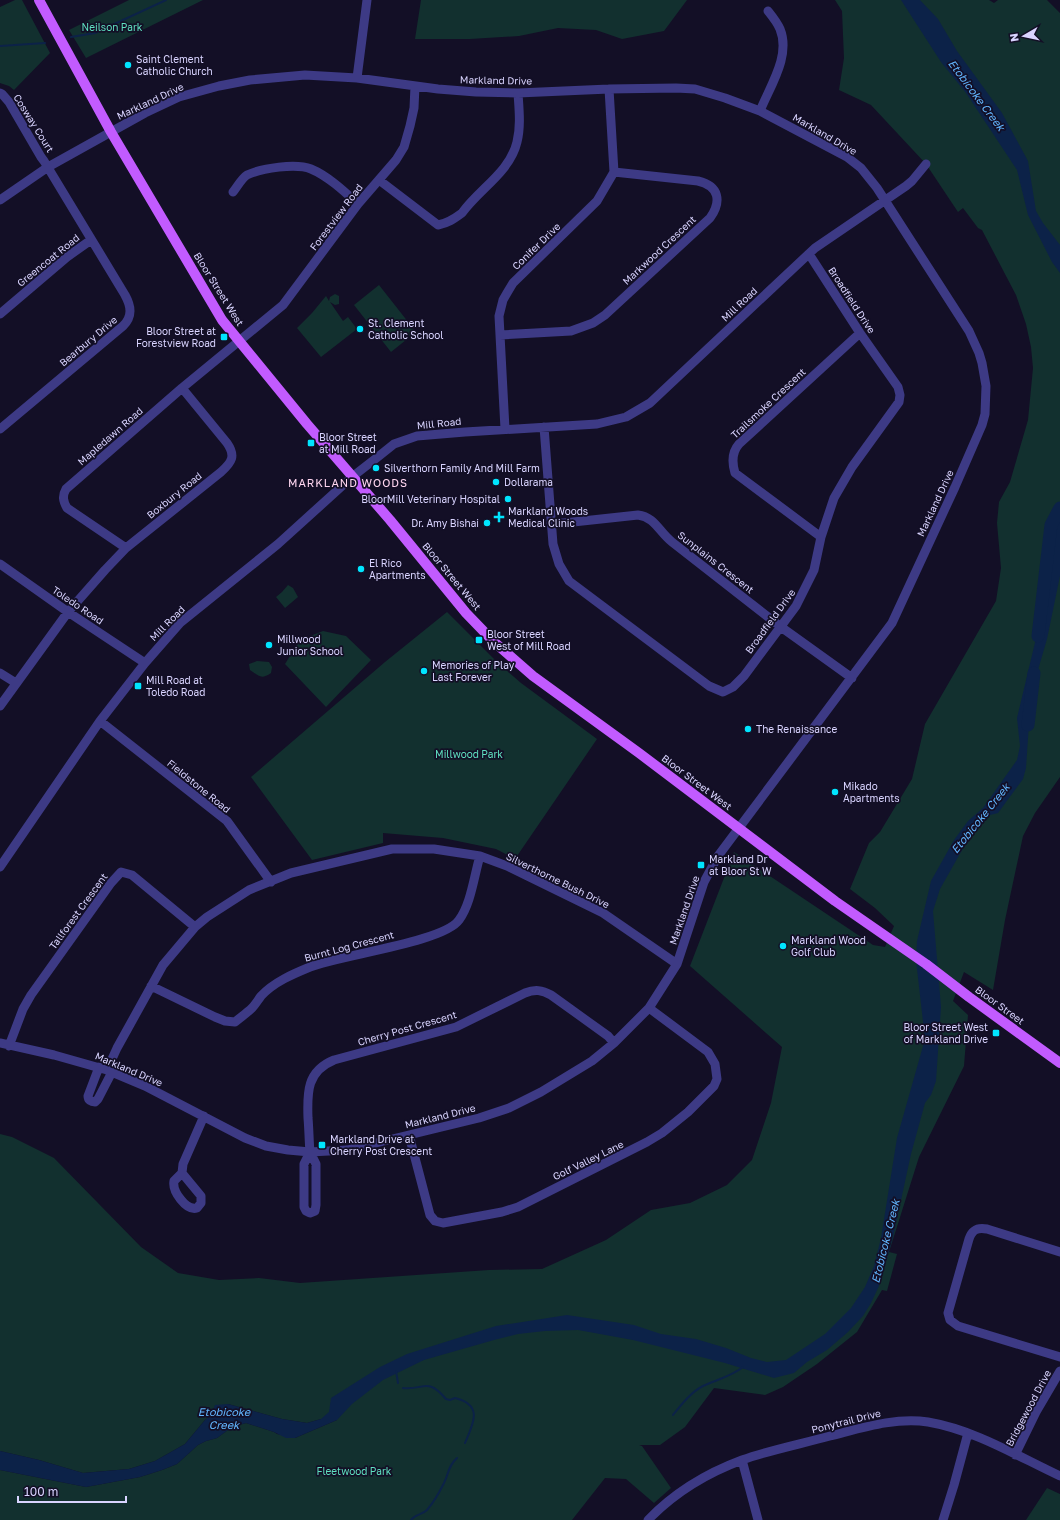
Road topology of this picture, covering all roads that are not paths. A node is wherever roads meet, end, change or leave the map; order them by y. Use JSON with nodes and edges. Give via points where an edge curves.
{"nodes":[{"id":1,"x":39,"y":0,"type":"edge"},
{"id":2,"x":367,"y":0,"type":"edge"},
{"id":3,"x":768,"y":10,"type":"dead end"},
{"id":4,"x":357,"y":78,"type":"junction"},
{"id":5,"x":415,"y":86,"type":"junction"},
{"id":6,"x":609,"y":89,"type":"junction"},
{"id":7,"x":0,"y":93,"type":"edge"},
{"id":8,"x":518,"y":93,"type":"junction"},
{"id":9,"x":760,"y":111,"type":"junction"},
{"id":10,"x":111,"y":132,"type":"junction"},
{"id":11,"x":926,"y":164,"type":"dead end"},
{"id":12,"x":48,"y":167,"type":"junction"},
{"id":13,"x":614,"y":172,"type":"junction"},
{"id":14,"x":379,"y":180,"type":"junction"},
{"id":15,"x":233,"y":192,"type":"dead end"},
{"id":16,"x":0,"y":200,"type":"edge"},
{"id":17,"x":885,"y":201,"type":"junction"},
{"id":18,"x":358,"y":204,"type":"junction"},
{"id":19,"x":91,"y":240,"type":"junction"},
{"id":20,"x":809,"y":254,"type":"junction"},
{"id":21,"x":0,"y":314,"type":"edge"},
{"id":22,"x":860,"y":334,"type":"junction"},
{"id":23,"x":500,"y":335,"type":"junction"},
{"id":24,"x":238,"y":341,"type":"junction"},
{"id":25,"x":182,"y":388,"type":"junction"},
{"id":26,"x":544,"y":427,"type":"junction"},
{"id":27,"x":505,"y":429,"type":"junction"},
{"id":28,"x":0,"y":430,"type":"edge"},
{"id":29,"x":352,"y":477,"type":"junction"},
{"id":30,"x":551,"y":523,"type":"junction"},
{"id":31,"x":821,"y":537,"type":"junction"},
{"id":32,"x":126,"y":548,"type":"junction"},
{"id":33,"x":0,"y":564,"type":"edge"},
{"id":34,"x":68,"y":612,"type":"junction"},
{"id":35,"x":781,"y":627,"type":"junction"},
{"id":36,"x":145,"y":663,"type":"junction"},
{"id":37,"x":0,"y":673,"type":"edge"},
{"id":38,"x":852,"y":678,"type":"junction"},
{"id":39,"x":16,"y":683,"type":"junction"},
{"id":40,"x":0,"y":706,"type":"edge"},
{"id":41,"x":100,"y":721,"type":"junction"},
{"id":42,"x":739,"y":829,"type":"junction"},
{"id":43,"x":480,"y":856,"type":"junction"},
{"id":44,"x":0,"y":867,"type":"edge"},
{"id":45,"x":271,"y":882,"type":"junction"},
{"id":46,"x":195,"y":927,"type":"junction"},
{"id":47,"x":677,"y":964,"type":"junction"},
{"id":48,"x":926,"y":964,"type":"joint"},
{"id":49,"x":151,"y":986,"type":"junction"},
{"id":50,"x":648,"y":1008,"type":"junction"},
{"id":51,"x":614,"y":1043,"type":"junction"},
{"id":52,"x":4,"y":1044,"type":"edge"},
{"id":53,"x":1060,"y":1063,"type":"edge"},
{"id":54,"x":106,"y":1070,"type":"junction"},
{"id":55,"x":204,"y":1116,"type":"junction"},
{"id":56,"x":409,"y":1136,"type":"junction"},
{"id":57,"x":310,"y":1152,"type":"junction"},
{"id":58,"x":182,"y":1172,"type":"dead end"},
{"id":59,"x":1060,"y":1252,"type":"edge"},
{"id":60,"x":1060,"y":1357,"type":"edge"},
{"id":61,"x":1060,"y":1371,"type":"edge"},
{"id":62,"x":968,"y":1433,"type":"junction"},
{"id":63,"x":1015,"y":1455,"type":"junction"},
{"id":64,"x":742,"y":1460,"type":"junction"},
{"id":65,"x":1060,"y":1476,"type":"edge"},
{"id":66,"x":648,"y":1520,"type":"edge"},
{"id":67,"x":758,"y":1520,"type":"edge"},
{"id":68,"x":943,"y":1520,"type":"edge"}],
"edges":[{"from":1,"to":10,"type":"main road","name":"Bloor Street West"},
{"from":2,"to":4,"type":"street"},
{"from":3,"to":9,"type":"street","via":[[780,29],[783,51]]},
{"from":4,"to":5,"type":"street","name":"Markland Drive"},
{"from":4,"to":10,"type":"street","name":"Markland Drive","via":[[291,75],[219,86],[179,98]]},
{"from":5,"to":8,"type":"street","name":"Markland Drive"},
{"from":5,"to":14,"type":"street","name":"Forestview Road","via":[[414,108],[404,147]]},
{"from":6,"to":8,"type":"street","name":"Markland Drive"},
{"from":6,"to":9,"type":"street","name":"Markland Drive","via":[[695,90]]},
{"from":6,"to":13,"type":"street"},
{"from":7,"to":12,"type":"street","name":"Cosway Court","via":[[9,102]]},
{"from":8,"to":14,"type":"street","via":[[519,131],[514,153],[507,164],[454,219],[438,225]]},
{"from":9,"to":17,"type":"street","name":"Markland Drive","via":[[847,157],[861,168]]},
{"from":10,"to":12,"type":"street","name":"Markland Drive"},
{"from":10,"to":24,"type":"main road","name":"Bloor Street West","via":[[222,320]]},
{"from":11,"to":17,"type":"street","name":"Mill Road","via":[[912,181]]},
{"from":12,"to":16,"type":"street","name":"Markland Drive"},
{"from":12,"to":19,"type":"street","name":"Bearbury Drive"},
{"from":13,"to":23,"type":"street","name":"Conifer Drive","via":[[597,201],[507,293],[500,308]]},
{"from":13,"to":23,"type":"street","name":"Markwood Crescent","via":[[698,180],[712,186],[718,204],[710,218],[605,316],[571,331]]},
{"from":14,"to":18,"type":"street","name":"Forestview Road"},
{"from":15,"to":18,"type":"street","via":[[246,176],[272,169],[303,166],[324,177]]},
{"from":17,"to":20,"type":"street","name":"Mill Road","via":[[824,241]]},
{"from":17,"to":38,"type":"street","name":"Markland Drive","via":[[977,347],[986,386],[986,404],[982,425],[892,623]]},
{"from":18,"to":24,"type":"street","name":"Forestview Road","via":[[283,305]]},
{"from":19,"to":21,"type":"street","name":"Greencoat Road"},
{"from":19,"to":28,"type":"street","name":"Bearbury Drive","via":[[128,301],[131,312],[127,322]]},
{"from":20,"to":22,"type":"street","name":"Broadfield Drive"},
{"from":20,"to":26,"type":"street","name":"Mill Road","via":[[640,410],[626,417],[597,424]]},
{"from":22,"to":31,"type":"street","name":"Broadfield Drive","via":[[898,387],[899,402],[846,476],[834,498]]},
{"from":22,"to":31,"type":"street","name":"Trailsmoke Crescent","via":[[739,444],[733,453],[735,473]]},
{"from":23,"to":27,"type":"street","name":"Conifer Drive"},
{"from":24,"to":25,"type":"street","name":"Mapledawn Road"},
{"from":24,"to":29,"type":"main road","name":"Bloor Street West"},
{"from":25,"to":32,"type":"street","name":"Boxbury Road","via":[[227,443],[232,459],[221,472]]},
{"from":25,"to":32,"type":"street","name":"Mapledawn Road","via":[[63,493],[67,508]]},
{"from":26,"to":27,"type":"street","name":"Mill Road"},
{"from":26,"to":30,"type":"street","name":"Broadfield Drive"},
{"from":27,"to":29,"type":"street","name":"Mill Road","via":[[417,436],[394,444]]},
{"from":29,"to":36,"type":"street","name":"Mill Road","via":[[278,544],[180,623]]},
{"from":29,"to":42,"type":"main road","name":"Bloor Street West","via":[[466,613],[508,655]]},
{"from":30,"to":35,"type":"street","name":"Sunplains Crescent","via":[[638,515],[651,519],[664,536]]},
{"from":30,"to":35,"type":"street","name":"Broadfield Drive","via":[[552,544],[569,581],[715,690],[723,692],[733,687]]},
{"from":31,"to":35,"type":"street","name":"Broadfield Drive","via":[[814,570],[805,591]]},
{"from":32,"to":34,"type":"street","name":"Boxbury Road"},
{"from":33,"to":34,"type":"street","name":"Toledo Road"},
{"from":34,"to":36,"type":"street","name":"Toledo Road"},
{"from":34,"to":39,"type":"street","name":"Boxbury Road"},
{"from":35,"to":38,"type":"street","name":"Sunplains Crescent"},
{"from":36,"to":41,"type":"street","name":"Mill Road"},
{"from":37,"to":39,"type":"street"},
{"from":38,"to":42,"type":"street","name":"Markland Drive"},
{"from":39,"to":40,"type":"street","name":"Boxbury Road"},
{"from":41,"to":44,"type":"street","name":"Mill Road"},
{"from":41,"to":45,"type":"street","name":"Fieldstone Road","via":[[227,821]]},
{"from":42,"to":47,"type":"street","name":"Markland Drive","via":[[708,874]]},
{"from":42,"to":48,"type":"main road","name":"Bloor Street West"},
{"from":43,"to":45,"type":"street","name":"Silverthorne Bush Drive","via":[[434,849],[392,849],[290,873]]},
{"from":43,"to":47,"type":"street","name":"Silverthorne Bush Drive","via":[[507,866],[603,913]]},
{"from":43,"to":49,"type":"street","name":"Burnt Log Crescent","via":[[466,906],[458,922],[449,929],[312,966],[293,974],[261,996],[252,1008],[235,1022],[215,1017]]},
{"from":45,"to":46,"type":"street","name":"Silverthorne Bush Drive","via":[[249,890]]},
{"from":46,"to":49,"type":"street","name":"Silverthorne Bush Drive","via":[[163,965]]},
{"from":46,"to":52,"type":"street","name":"Tallforest Crescent","via":[[132,875],[121,872],[32,995]]},
{"from":47,"to":50,"type":"street","name":"Markland Drive"},
{"from":48,"to":53,"type":"main road","name":"Bloor Street"},
{"from":49,"to":54,"type":"street","name":"Silverthorne Bush Drive"},
{"from":50,"to":51,"type":"street","name":"Markland Drive"},
{"from":50,"to":56,"type":"street","name":"Golf Valley Lane","via":[[708,1052],[715,1064],[717,1079],[714,1086],[688,1112],[642,1145],[518,1207],[443,1223],[435,1221],[430,1215]]},
{"from":51,"to":56,"type":"street","name":"Markland Drive","via":[[592,1061],[509,1108]]},
{"from":51,"to":57,"type":"street","name":"Cherry Post Crescent","via":[[551,995],[535,990],[456,1026],[330,1062],[314,1074],[308,1088]]},
{"from":52,"to":54,"type":"street","name":"Markland Drive"},
{"from":54,"to":55,"type":"street","name":"Markland Drive","via":[[145,1086]]},
{"from":55,"to":57,"type":"street","name":"Markland Drive","via":[[255,1142],[282,1149]]},
{"from":55,"to":58,"type":"street"},
{"from":56,"to":57,"type":"street","name":"Markland Drive","via":[[353,1149]]},
{"from":57,"to":57,"type":"street","via":[[304,1164],[304,1205],[306,1212],[311,1213],[316,1209],[316,1164]]},
{"from":59,"to":60,"type":"street","via":[[987,1229],[976,1229],[971,1233],[948,1313],[950,1320],[958,1326]]},
{"from":61,"to":63,"type":"street","name":"Bridgewood Drive"},
{"from":62,"to":63,"type":"street","name":"Ponytrail Drive"},
{"from":62,"to":64,"type":"street","name":"Ponytrail Drive","via":[[927,1422],[891,1422]]},
{"from":62,"to":68,"type":"street"},
{"from":63,"to":65,"type":"street","name":"Ponytrail Drive"},
{"from":64,"to":66,"type":"street","name":"Ponytrail Drive","via":[[713,1472],[686,1488]]},
{"from":64,"to":67,"type":"street"}]}
